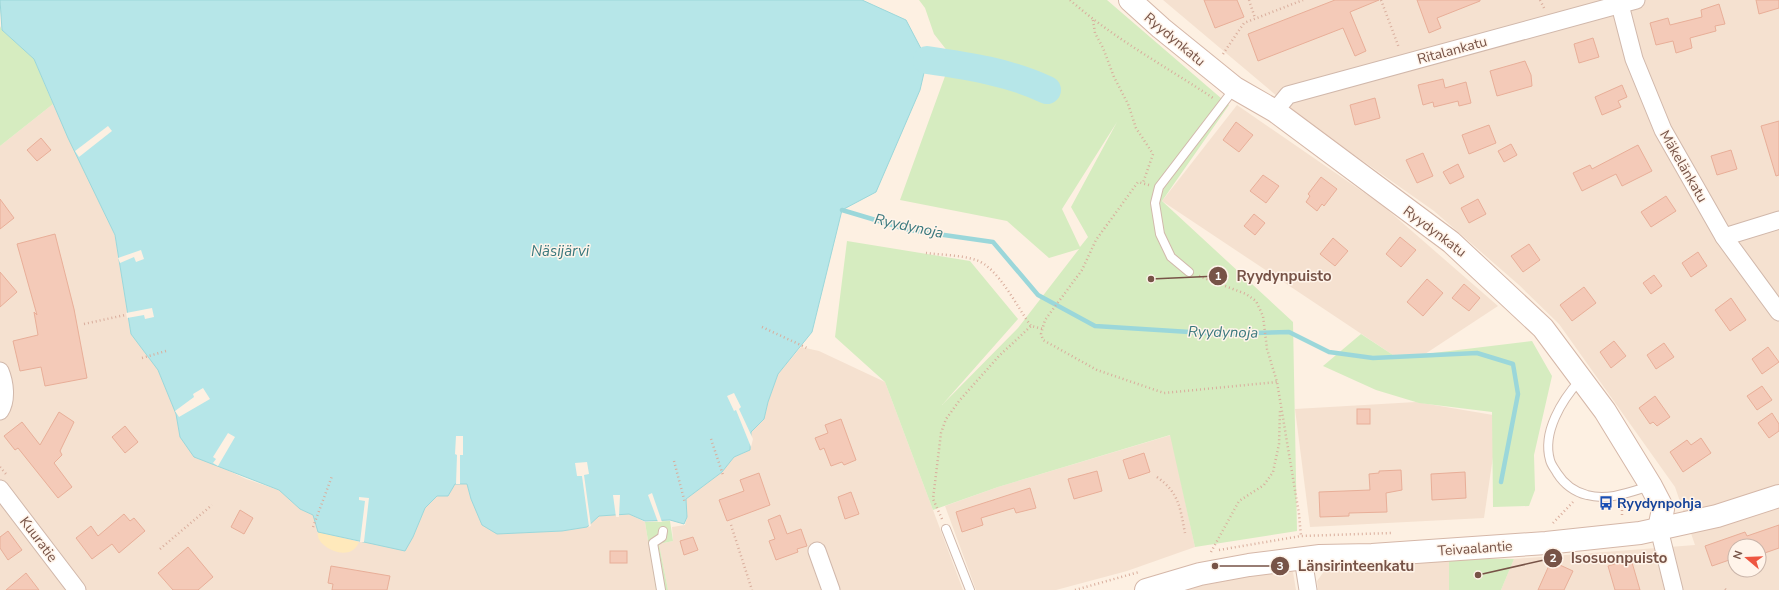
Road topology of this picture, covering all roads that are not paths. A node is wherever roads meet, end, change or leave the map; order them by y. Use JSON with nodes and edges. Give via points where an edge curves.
{"nodes":[{"id":1,"x":1130,"y":0,"type":"edge"},
{"id":2,"x":1631,"y":1,"type":"edge"},
{"id":3,"x":1228,"y":96,"type":"junction"},
{"id":4,"x":1275,"y":111,"type":"junction"},
{"id":5,"x":1779,"y":220,"type":"edge"},
{"id":6,"x":1724,"y":237,"type":"junction"},
{"id":7,"x":1190,"y":272,"type":"road end"},
{"id":8,"x":1779,"y":312,"type":"edge"},
{"id":9,"x":0,"y":371,"type":"edge"},
{"id":10,"x":1582,"y":378,"type":"junction"},
{"id":11,"x":0,"y":412,"type":"edge"},
{"id":12,"x":1651,"y":486,"type":"junction"},
{"id":13,"x":0,"y":489,"type":"edge"},
{"id":14,"x":1779,"y":496,"type":"edge"},
{"id":15,"x":946,"y":529,"type":"road end"},
{"id":16,"x":1659,"y":529,"type":"junction"},
{"id":17,"x":663,"y":531,"type":"dead end"},
{"id":18,"x":817,"y":551,"type":"dead end"},
{"id":19,"x":1303,"y":558,"type":"junction"},
{"id":20,"x":77,"y":590,"type":"edge"},
{"id":21,"x":661,"y":590,"type":"edge"},
{"id":22,"x":831,"y":590,"type":"edge"},
{"id":23,"x":970,"y":590,"type":"edge"},
{"id":24,"x":1146,"y":590,"type":"edge"},
{"id":25,"x":1308,"y":590,"type":"edge"},
{"id":26,"x":1674,"y":590,"type":"edge"}],
"edges":[{"from":1,"to":3,"type":"street","name":"Ryydynkatu","via":[[1212,69]]},
{"from":2,"to":4,"type":"street","name":"Ritalankatu","via":[[1288,96]]},
{"from":2,"to":6,"type":"street","name":"Mäkelänkatu","via":[[1634,59],[1662,130]]},
{"from":3,"to":4,"type":"street","name":"Ryydynkatu"},
{"from":3,"to":7,"type":"lane","via":[[1159,187],[1155,203],[1160,234],[1171,257]]},
{"from":4,"to":10,"type":"street","name":"Ryydynkatu","via":[[1472,260],[1543,328]]},
{"from":5,"to":6,"type":"street"},
{"from":6,"to":8,"type":"street","name":"Mäkelänkatu"},
{"from":9,"to":11,"type":"street","via":[[4,380],[4,405]]},
{"from":10,"to":12,"type":"street","name":"Ryydynkatu","via":[[1623,437]]},
{"from":10,"to":12,"type":"lane","via":[[1567,395],[1550,432],[1550,462],[1562,480],[1573,489],[1587,495],[1618,495]]},
{"from":12,"to":16,"type":"street","name":"Ryydynkatu","via":[[1663,509]]},
{"from":13,"to":20,"type":"street","name":"Kuuratie"},
{"from":14,"to":16,"type":"street","name":"Teivaalantie","via":[[1717,516]]},
{"from":15,"to":23,"type":"lane"},
{"from":16,"to":19,"type":"street","name":"Teivaalantie","via":[[1546,543]]},
{"from":16,"to":26,"type":"street"},
{"from":17,"to":21,"type":"lane","via":[[662,537],[653,543]]},
{"from":18,"to":22,"type":"street"},
{"from":19,"to":24,"type":"street","name":"Teivaalantie","via":[[1249,564],[1200,574]]},
{"from":19,"to":25,"type":"street"}]}
